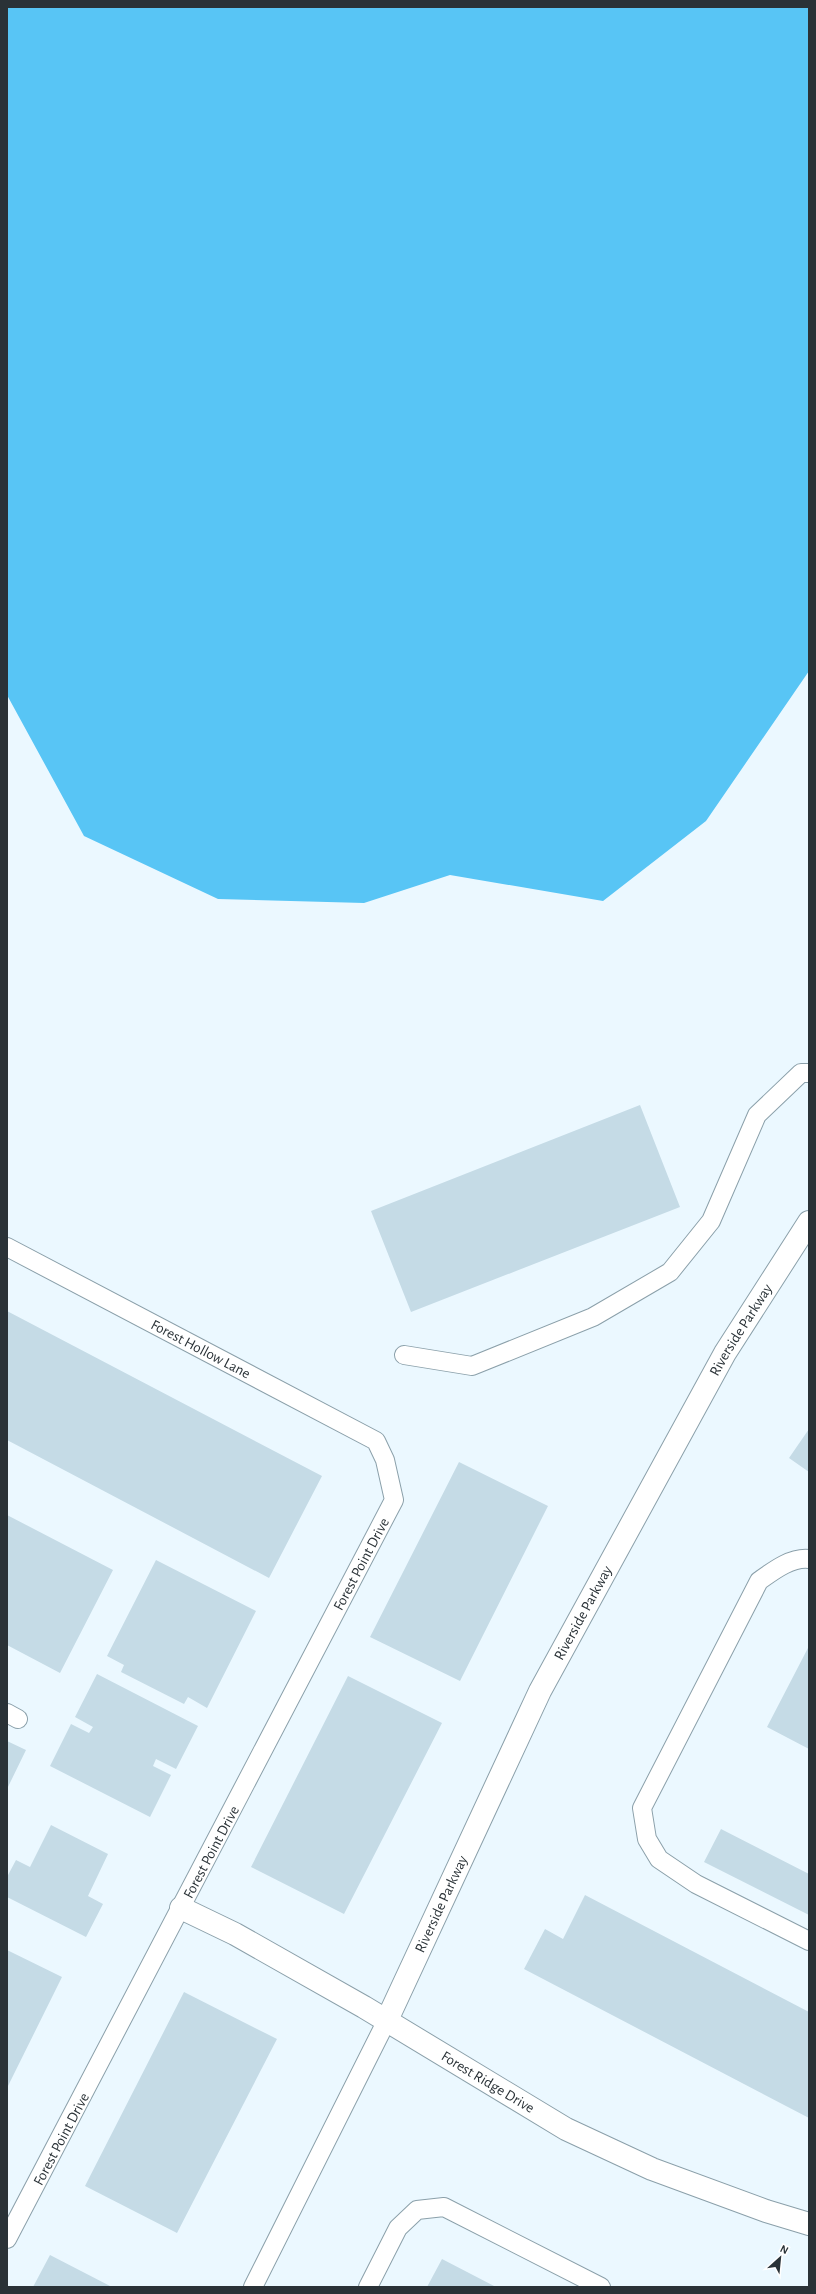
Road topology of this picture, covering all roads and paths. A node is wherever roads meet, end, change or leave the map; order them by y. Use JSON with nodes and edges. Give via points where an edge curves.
{"nodes":[{"id":1,"x":809,"y":1073,"type":"edge"},
{"id":2,"x":809,"y":1222,"type":"edge"},
{"id":3,"x":7,"y":1247,"type":"edge"},
{"id":4,"x":404,"y":1355,"type":"dead end"},
{"id":5,"x":385,"y":1460,"type":"joint"},
{"id":6,"x":809,"y":1559,"type":"edge"},
{"id":7,"x":181,"y":1908,"type":"junction"},
{"id":8,"x":809,"y":1941,"type":"edge"},
{"id":9,"x":387,"y":2020,"type":"junction"},
{"id":10,"x":809,"y":2224,"type":"edge"},
{"id":11,"x":7,"y":2239,"type":"edge"},
{"id":12,"x":253,"y":2287,"type":"edge"},
{"id":13,"x":368,"y":2287,"type":"edge"},
{"id":14,"x":601,"y":2287,"type":"edge"}],
"edges":[{"from":1,"to":4,"type":"lane","via":[[801,1073],[757,1115],[711,1221],[670,1272],[593,1317],[472,1366]]},
{"from":2,"to":9,"type":"street","name":"Riverside Parkway","via":[[724,1353],[540,1691]]},
{"from":3,"to":5,"type":"lane","name":"Forest Hollow Lane","via":[[376,1441]]},
{"from":5,"to":7,"type":"lane","name":"Forest Point Drive","via":[[394,1500]]},
{"from":6,"to":8,"type":"lane","via":[[803,1558],[777,1568],[760,1581],[642,1808],[647,1839],[660,1859],[696,1884]]},
{"from":7,"to":9,"type":"street","name":"Forest Ridge Drive","via":[[235,1934]]},
{"from":7,"to":11,"type":"lane","name":"Forest Point Drive"},
{"from":9,"to":10,"type":"street","name":"Forest Ridge Drive","via":[[566,2129],[652,2169]]},
{"from":9,"to":12,"type":"lane"},
{"from":13,"to":14,"type":"lane","via":[[398,2228],[417,2210],[444,2207]]}]}
